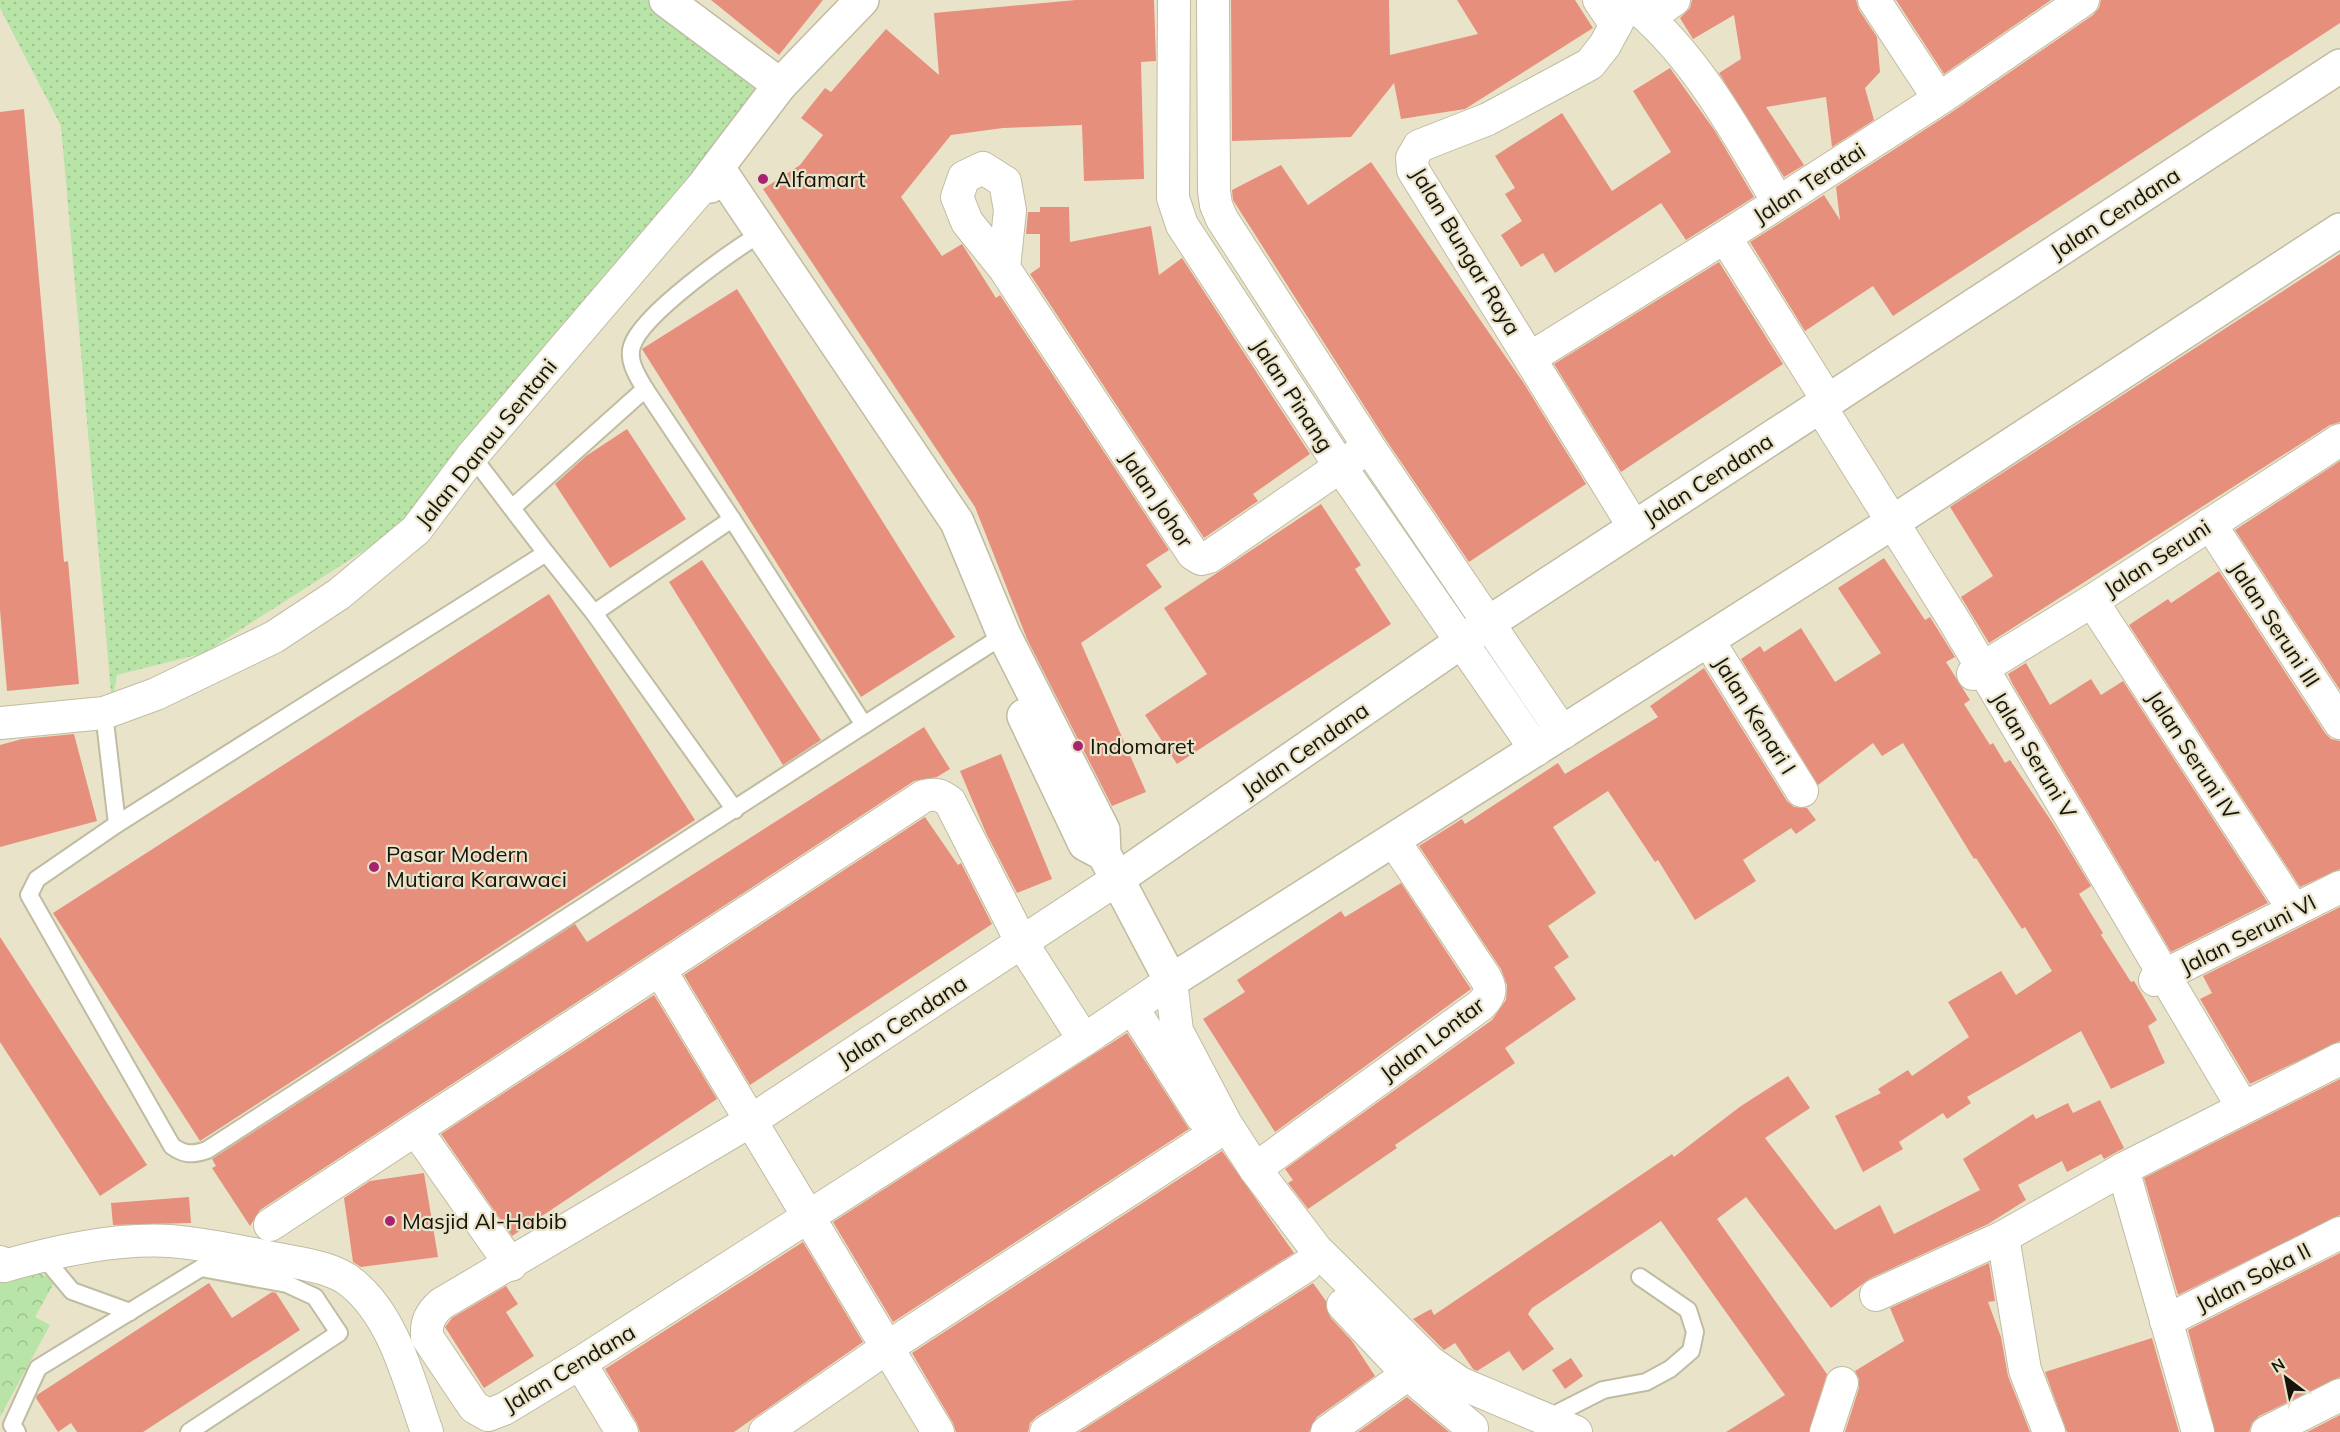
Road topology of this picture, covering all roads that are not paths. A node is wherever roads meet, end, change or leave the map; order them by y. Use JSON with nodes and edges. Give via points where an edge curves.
{"nodes":[{"id":1,"x":666,"y":0,"type":"edge"},
{"id":2,"x":862,"y":0,"type":"edge"},
{"id":3,"x":1174,"y":0,"type":"edge"},
{"id":4,"x":1213,"y":0,"type":"edge"},
{"id":5,"x":1874,"y":0,"type":"edge"},
{"id":6,"x":2083,"y":0,"type":"edge"},
{"id":7,"x":1632,"y":7,"type":"edge"},
{"id":8,"x":2046,"y":10,"type":"edge"},
{"id":9,"x":2340,"y":66,"type":"edge"},
{"id":10,"x":780,"y":85,"type":"junction"},
{"id":11,"x":1939,"y":99,"type":"junction"},
{"id":12,"x":712,"y":175,"type":"junction"},
{"id":13,"x":1778,"y":202,"type":"junction"},
{"id":14,"x":2340,"y":230,"type":"edge"},
{"id":15,"x":756,"y":236,"type":"junction"},
{"id":16,"x":1725,"y":237,"type":"junction"},
{"id":17,"x":1004,"y":268,"type":"dead end"},
{"id":18,"x":1530,"y":358,"type":"junction"},
{"id":19,"x":645,"y":389,"type":"junction"},
{"id":20,"x":1819,"y":407,"type":"junction"},
{"id":21,"x":1369,"y":447,"type":"junction"},
{"id":22,"x":2337,"y":448,"type":"edge"},
{"id":23,"x":472,"y":456,"type":"junction"},
{"id":24,"x":1340,"y":466,"type":"junction"},
{"id":25,"x":512,"y":508,"type":"junction"},
{"id":26,"x":732,"y":519,"type":"junction"},
{"id":27,"x":2210,"y":524,"type":"junction"},
{"id":28,"x":1888,"y":525,"type":"junction"},
{"id":29,"x":1634,"y":527,"type":"junction"},
{"id":30,"x":1428,"y":535,"type":"junction"},
{"id":31,"x":546,"y":553,"type":"junction"},
{"id":32,"x":1400,"y":553,"type":"junction"},
{"id":33,"x":2092,"y":601,"type":"junction"},
{"id":34,"x":594,"y":613,"type":"junction"},
{"id":35,"x":1474,"y":633,"type":"junction"},
{"id":36,"x":998,"y":639,"type":"junction"},
{"id":37,"x":1708,"y":640,"type":"junction"},
{"id":38,"x":1978,"y":671,"type":"junction"},
{"id":39,"x":104,"y":713,"type":"junction"},
{"id":40,"x":0,"y":723,"type":"edge"},
{"id":41,"x":2340,"y":723,"type":"edge"},
{"id":42,"x":864,"y":726,"type":"junction"},
{"id":43,"x":1563,"y":733,"type":"junction"},
{"id":44,"x":1536,"y":750,"type":"junction"},
{"id":45,"x":1802,"y":791,"type":"dead end"},
{"id":46,"x":735,"y":810,"type":"junction"},
{"id":47,"x":117,"y":824,"type":"junction"},
{"id":48,"x":1394,"y":841,"type":"junction"},
{"id":49,"x":1110,"y":867,"type":"junction"},
{"id":50,"x":2340,"y":887,"type":"edge"},
{"id":51,"x":2294,"y":910,"type":"junction"},
{"id":52,"x":1022,"y":943,"type":"junction"},
{"id":53,"x":660,"y":970,"type":"junction"},
{"id":54,"x":2160,"y":978,"type":"junction"},
{"id":55,"x":1171,"y":981,"type":"junction"},
{"id":56,"x":1133,"y":1009,"type":"junction"},
{"id":57,"x":1084,"y":1040,"type":"junction"},
{"id":58,"x":2340,"y":1059,"type":"edge"},
{"id":59,"x":2238,"y":1111,"type":"junction"},
{"id":60,"x":752,"y":1120,"type":"junction"},
{"id":61,"x":416,"y":1130,"type":"junction"},
{"id":62,"x":1213,"y":1135,"type":"junction"},
{"id":63,"x":1255,"y":1169,"type":"junction"},
{"id":64,"x":2123,"y":1169,"type":"junction"},
{"id":65,"x":807,"y":1218,"type":"junction"},
{"id":66,"x":270,"y":1226,"type":"dead end"},
{"id":67,"x":2340,"y":1233,"type":"edge"},
{"id":68,"x":2003,"y":1237,"type":"junction"},
{"id":69,"x":42,"y":1255,"type":"junction"},
{"id":70,"x":0,"y":1262,"type":"edge"},
{"id":71,"x":511,"y":1265,"type":"junction"},
{"id":72,"x":1306,"y":1266,"type":"junction"},
{"id":73,"x":1640,"y":1276,"type":"dead end"},
{"id":74,"x":1876,"y":1295,"type":"dead end"},
{"id":75,"x":130,"y":1312,"type":"junction"},
{"id":76,"x":2166,"y":1321,"type":"junction"},
{"id":77,"x":885,"y":1349,"type":"junction"},
{"id":78,"x":580,"y":1363,"type":"junction"},
{"id":79,"x":1408,"y":1374,"type":"junction"},
{"id":80,"x":1842,"y":1383,"type":"dead end"},
{"id":81,"x":2340,"y":1395,"type":"edge"},
{"id":82,"x":1536,"y":1425,"type":"edge"},
{"id":83,"x":1472,"y":1428,"type":"dead end"},
{"id":84,"x":17,"y":1432,"type":"edge"},
{"id":85,"x":189,"y":1432,"type":"edge"},
{"id":86,"x":427,"y":1432,"type":"edge"},
{"id":87,"x":622,"y":1432,"type":"edge"},
{"id":88,"x":765,"y":1432,"type":"edge"},
{"id":89,"x":938,"y":1432,"type":"edge"},
{"id":90,"x":1046,"y":1432,"type":"edge"},
{"id":91,"x":1327,"y":1432,"type":"edge"},
{"id":92,"x":1576,"y":1432,"type":"edge"},
{"id":93,"x":1828,"y":1432,"type":"edge"},
{"id":94,"x":2049,"y":1432,"type":"edge"},
{"id":95,"x":2198,"y":1432,"type":"edge"},
{"id":96,"x":2267,"y":1432,"type":"edge"}],
"edges":[{"from":1,"to":10,"type":"street"},
{"from":2,"to":10,"type":"street","name":"Jalan Danau Sentani"},
{"from":3,"to":24,"type":"street","name":"Jalan Pinang","via":[[1173,198],[1177,212]]},
{"from":4,"to":21,"type":"street","name":"Jalan Pinang","via":[[1216,205]]},
{"from":5,"to":11,"type":"street"},
{"from":6,"to":8,"type":"street","name":"Jalan Teratai"},
{"from":7,"to":13,"type":"street","via":[[1717,100]]},
{"from":7,"to":18,"type":"street","name":"Jalan Bungar Raya","via":[[1590,64],[1488,120],[1419,146],[1412,158],[1413,170]]},
{"from":8,"to":11,"type":"street","name":"Jalan Teratai"},
{"from":9,"to":20,"type":"street","name":"Jalan Cendana"},
{"from":10,"to":12,"type":"street","name":"Jalan Danau Sentani"},
{"from":11,"to":13,"type":"street","name":"Jalan Teratai"},
{"from":12,"to":15,"type":"street"},
{"from":12,"to":23,"type":"street","name":"Jalan Danau Sentani"},
{"from":13,"to":16,"type":"street","name":"Jalan Teratai"},
{"from":14,"to":28,"type":"street","name":"Jalan Cendana"},
{"from":15,"to":19,"type":"lane","via":[[651,318],[639,334],[631,348],[633,368]]},
{"from":15,"to":36,"type":"street","via":[[878,418],[945,534]]},
{"from":16,"to":18,"type":"street","name":"Jalan Teratai"},
{"from":16,"to":20,"type":"street","name":"Jalan Seruni V"},
{"from":17,"to":24,"type":"street","name":"Jalan Johor","via":[[1193,554],[1201,559]]},
{"from":18,"to":29,"type":"street","name":"Jalan Bungar Raya"},
{"from":19,"to":25,"type":"lane"},
{"from":19,"to":26,"type":"lane"},
{"from":20,"to":28,"type":"street","name":"Jalan Seruni V"},
{"from":20,"to":29,"type":"street","name":"Jalan Cendana"},
{"from":21,"to":24,"type":"street","name":"Jalan Johor"},
{"from":21,"to":30,"type":"street","name":"Jalan Pinang"},
{"from":22,"to":27,"type":"street","name":"Jalan Seruni"},
{"from":23,"to":25,"type":"lane"},
{"from":23,"to":39,"type":"street","name":"Jalan Danau Sentani","via":[[417,530],[339,594],[274,637],[201,674]]},
{"from":24,"to":32,"type":"street","name":"Jalan Pinang"},
{"from":25,"to":31,"type":"lane"},
{"from":26,"to":34,"type":"lane"},
{"from":26,"to":42,"type":"lane"},
{"from":27,"to":33,"type":"street","name":"Jalan Seruni"},
{"from":27,"to":41,"type":"street","name":"Jalan Seruni III"},
{"from":28,"to":37,"type":"street","name":"Jalan Cendana"},
{"from":28,"to":38,"type":"street","name":"Jalan Seruni V"},
{"from":29,"to":35,"type":"street","name":"Jalan Cendana"},
{"from":30,"to":32,"type":"street"},
{"from":30,"to":35,"type":"street","name":"Jalan Pinang"},
{"from":31,"to":34,"type":"lane"},
{"from":31,"to":47,"type":"lane"},
{"from":32,"to":35,"type":"street","name":"Jalan Pinang"},
{"from":33,"to":38,"type":"street","name":"Jalan Seruni"},
{"from":33,"to":51,"type":"street","name":"Jalan Seruni IV"},
{"from":34,"to":46,"type":"lane"},
{"from":35,"to":43,"type":"street","name":"Jalan Pinang"},
{"from":35,"to":44,"type":"street","name":"Jalan Pinang"},
{"from":35,"to":49,"type":"street","name":"Jalan Cendana"},
{"from":36,"to":42,"type":"lane"},
{"from":36,"to":49,"type":"street","via":[[1072,821],[1085,844]]},
{"from":37,"to":43,"type":"street","name":"Jalan Cendana"},
{"from":37,"to":45,"type":"street","name":"Jalan Kenari I"},
{"from":38,"to":54,"type":"street","name":"Jalan Seruni V"},
{"from":39,"to":40,"type":"street","name":"Jalan Danau Sentani"},
{"from":39,"to":47,"type":"lane"},
{"from":42,"to":46,"type":"lane"},
{"from":43,"to":44,"type":"street","name":"Jalan Cendana"},
{"from":44,"to":48,"type":"street","name":"Jalan Cendana"},
{"from":46,"to":47,"type":"lane","via":[[207,1150],[195,1154],[181,1153],[172,1146],[29,895],[37,879]]},
{"from":48,"to":55,"type":"street","name":"Jalan Cendana"},
{"from":48,"to":63,"type":"street","name":"Jalan Lontar","via":[[1491,986],[1490,994],[1481,1005]]},
{"from":49,"to":52,"type":"street","name":"Jalan Cendana"},
{"from":49,"to":55,"type":"street"},
{"from":50,"to":51,"type":"street","name":"Jalan Seruni VI"},
{"from":51,"to":54,"type":"street","name":"Jalan Seruni VI"},
{"from":52,"to":53,"type":"street","via":[[950,802],[934,794],[924,796]]},
{"from":52,"to":57,"type":"street"},
{"from":52,"to":60,"type":"street","name":"Jalan Cendana"},
{"from":53,"to":60,"type":"street"},
{"from":53,"to":61,"type":"street"},
{"from":54,"to":59,"type":"street","name":"Jalan Seruni V"},
{"from":55,"to":56,"type":"street","name":"Jalan Cendana"},
{"from":55,"to":63,"type":"street","via":[[1177,1031],[1226,1124]]},
{"from":56,"to":57,"type":"street","name":"Jalan Cendana"},
{"from":56,"to":62,"type":"street"},
{"from":57,"to":65,"type":"street","name":"Jalan Cendana"},
{"from":58,"to":59,"type":"street"},
{"from":59,"to":64,"type":"street"},
{"from":60,"to":65,"type":"street"},
{"from":60,"to":71,"type":"street","name":"Jalan Cendana"},
{"from":61,"to":66,"type":"street"},
{"from":61,"to":71,"type":"street"},
{"from":62,"to":72,"type":"street"},
{"from":62,"to":77,"type":"street"},
{"from":63,"to":82,"type":"street","via":[[1316,1249],[1430,1362]]},
{"from":64,"to":68,"type":"street"},
{"from":64,"to":76,"type":"street"},
{"from":65,"to":77,"type":"street"},
{"from":65,"to":78,"type":"street","name":"Jalan Cendana"},
{"from":67,"to":76,"type":"street","name":"Jalan Soka II"},
{"from":68,"to":74,"type":"street"},
{"from":68,"to":94,"type":"street","via":[[2025,1370]]},
{"from":69,"to":70,"type":"street","via":[[4,1266]]},
{"from":69,"to":75,"type":"lane","via":[[72,1291]]},
{"from":69,"to":86,"type":"street","via":[[125,1242],[170,1241],[319,1268],[351,1282],[385,1326]]},
{"from":71,"to":78,"type":"street","name":"Jalan Cendana","via":[[441,1305],[432,1312],[426,1326],[427,1337],[474,1407],[488,1415],[504,1409]]},
{"from":72,"to":79,"type":"street"},
{"from":72,"to":90,"type":"street"},
{"from":73,"to":82,"type":"lane","via":[[1688,1310],[1695,1332],[1690,1351],[1670,1369],[1646,1382],[1603,1390]]},
{"from":75,"to":84,"type":"lane","via":[[38,1368],[12,1425]]},
{"from":75,"to":85,"type":"lane","via":[[201,1268],[287,1284],[305,1292],[315,1297],[339,1333]]},
{"from":76,"to":95,"type":"street"},
{"from":77,"to":88,"type":"street"},
{"from":77,"to":89,"type":"street"},
{"from":78,"to":87,"type":"street"},
{"from":79,"to":83,"type":"street"},
{"from":79,"to":91,"type":"street"},
{"from":80,"to":93,"type":"street"},
{"from":81,"to":96,"type":"street"},
{"from":82,"to":92,"type":"street"}]}
